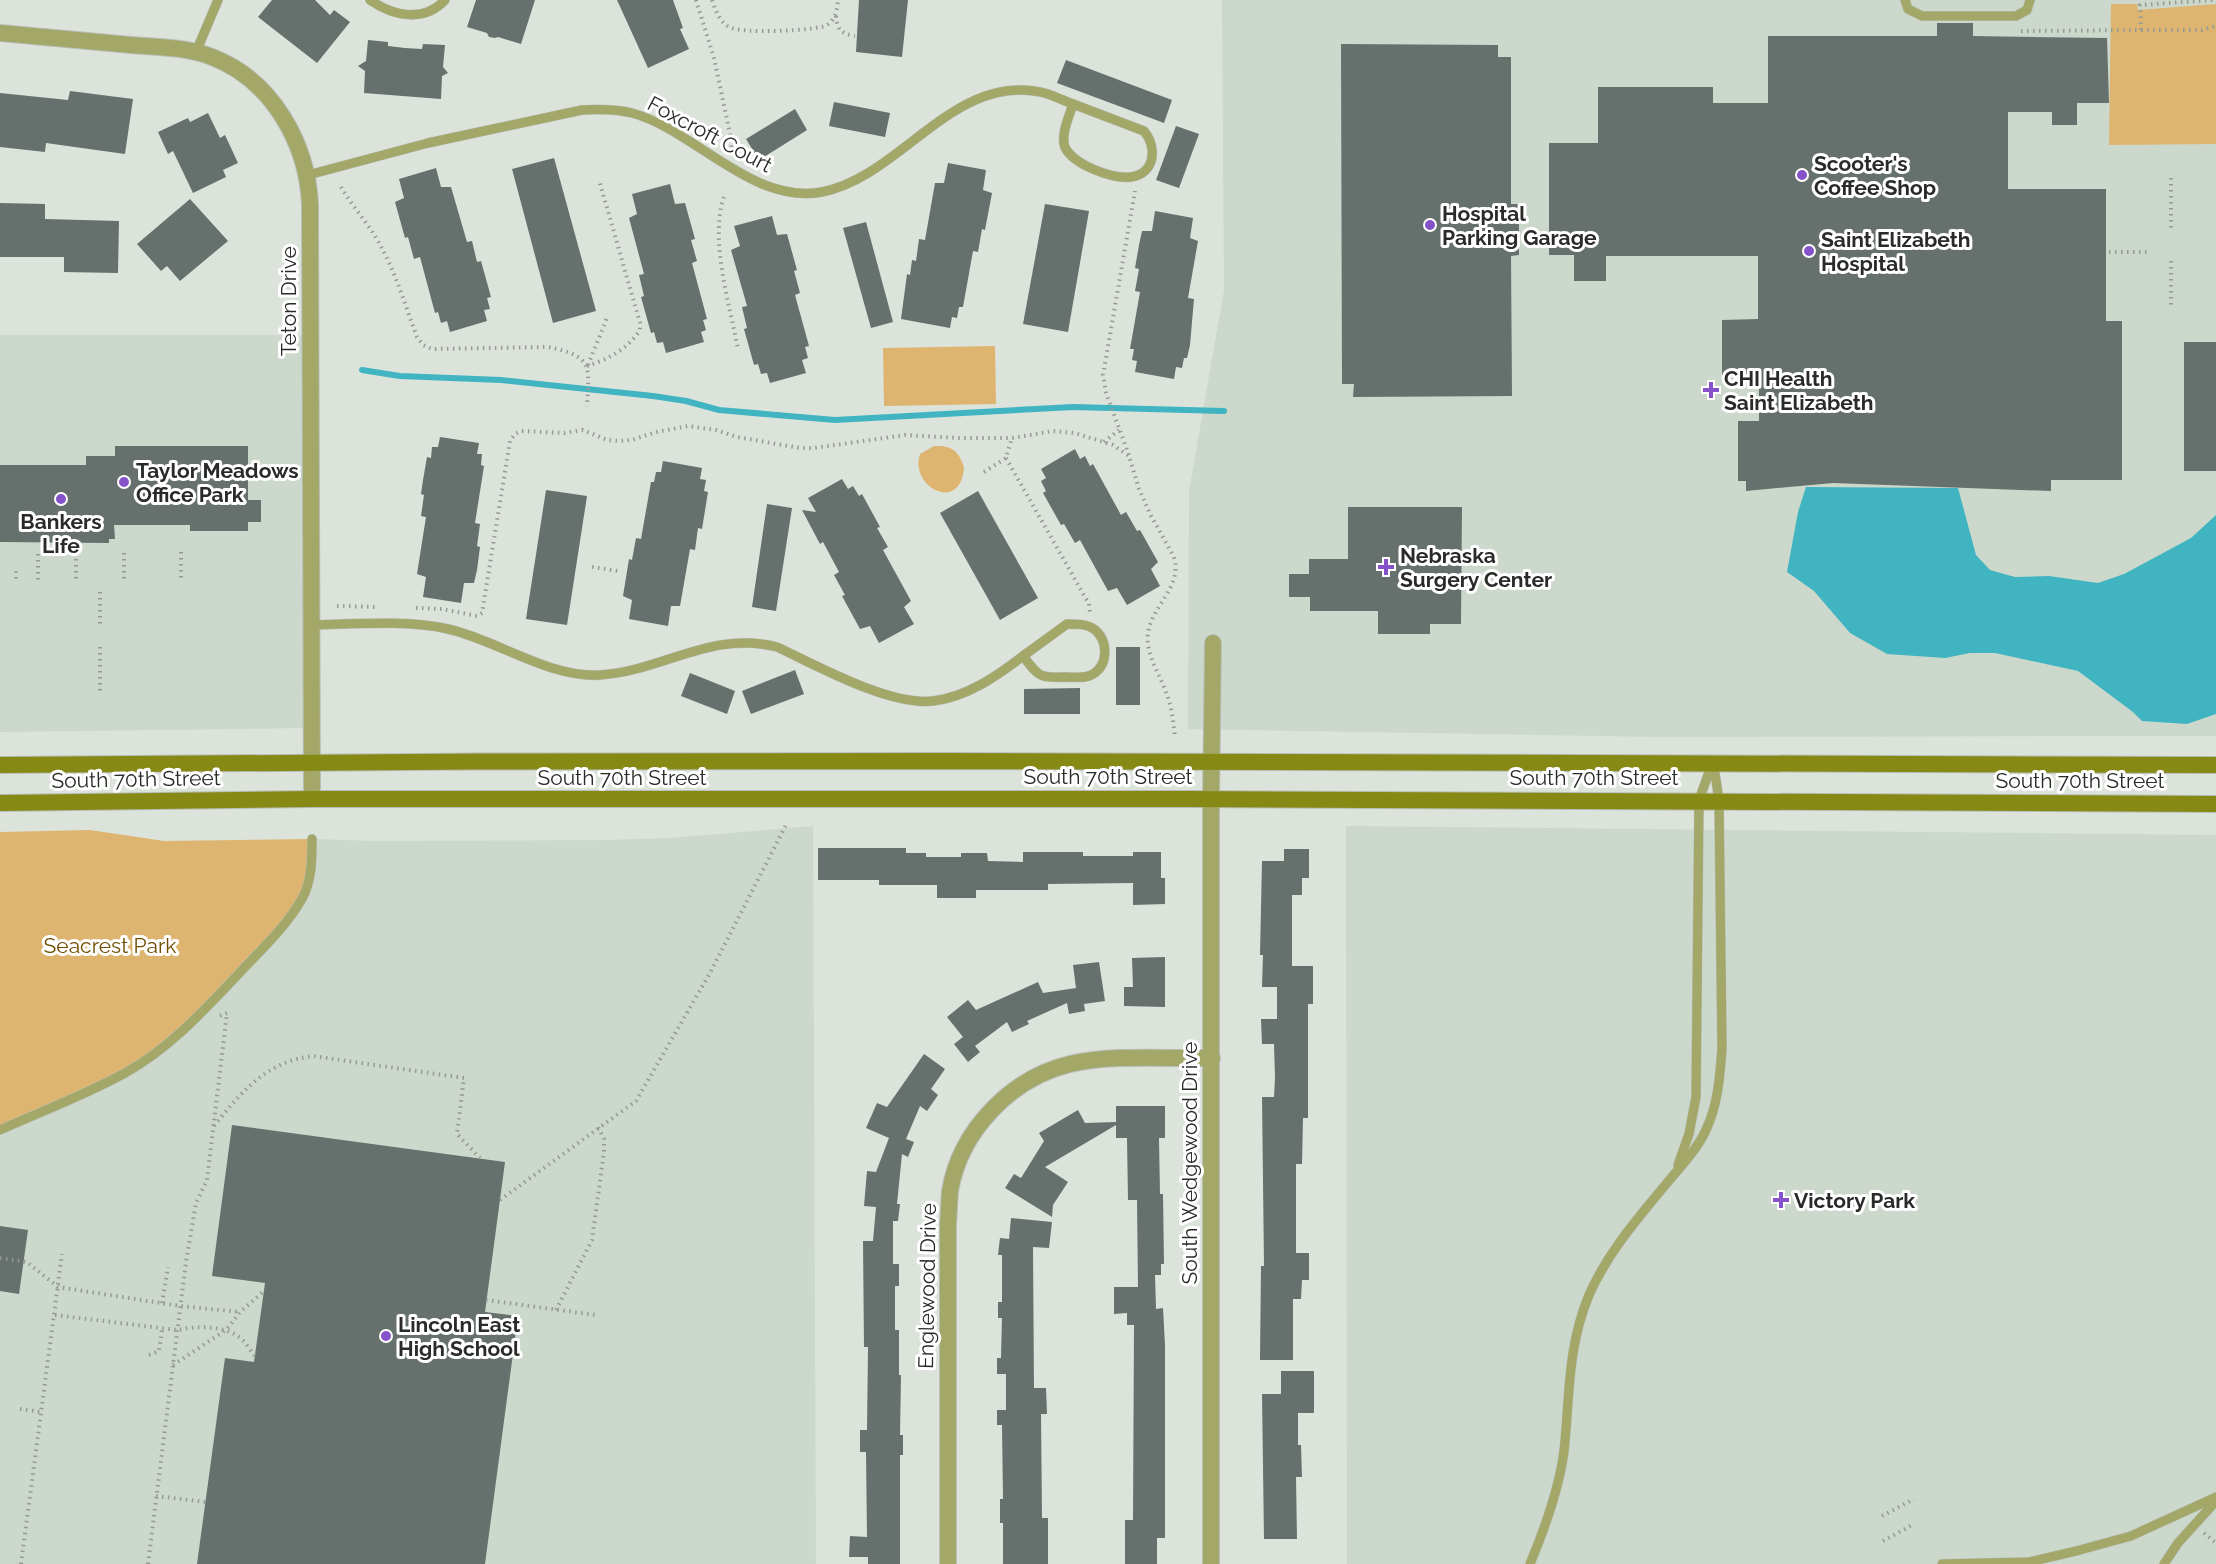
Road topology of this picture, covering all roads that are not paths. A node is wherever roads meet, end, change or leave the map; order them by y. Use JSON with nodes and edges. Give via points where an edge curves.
{"nodes":[{"id":1,"x":218,"y":0,"type":"edge"},
{"id":2,"x":370,"y":0,"type":"edge"},
{"id":3,"x":445,"y":0,"type":"edge"},
{"id":4,"x":1905,"y":0,"type":"edge"},
{"id":5,"x":2030,"y":0,"type":"edge"},
{"id":6,"x":0,"y":33,"type":"edge"},
{"id":7,"x":196,"y":52,"type":"junction"},
{"id":8,"x":1073,"y":104,"type":"junction"},
{"id":9,"x":308,"y":175,"type":"junction"},
{"id":10,"x":312,"y":624,"type":"junction"},
{"id":11,"x":1213,"y":643,"type":"dead end"},
{"id":12,"x":1023,"y":656,"type":"junction"},
{"id":13,"x":312,"y":761,"type":"junction"},
{"id":14,"x":1211,"y":761,"type":"junction"},
{"id":15,"x":1713,"y":761,"type":"junction"},
{"id":16,"x":0,"y":765,"type":"edge"},
{"id":17,"x":2216,"y":765,"type":"edge"},
{"id":18,"x":312,"y":799,"type":"junction"},
{"id":19,"x":1211,"y":799,"type":"junction"},
{"id":20,"x":1699,"y":800,"type":"junction"},
{"id":21,"x":1719,"y":800,"type":"junction"},
{"id":22,"x":0,"y":803,"type":"edge"},
{"id":23,"x":2216,"y":804,"type":"edge"},
{"id":24,"x":312,"y":839,"type":"dead end"},
{"id":25,"x":1212,"y":1058,"type":"junction"},
{"id":26,"x":0,"y":1130,"type":"edge"},
{"id":27,"x":1675,"y":1173,"type":"junction"},
{"id":28,"x":2216,"y":1499,"type":"edge"},
{"id":29,"x":948,"y":1564,"type":"edge"},
{"id":30,"x":1211,"y":1564,"type":"edge"},
{"id":31,"x":1530,"y":1564,"type":"edge"},
{"id":32,"x":1942,"y":1564,"type":"edge"},
{"id":33,"x":2164,"y":1564,"type":"edge"}],
"edges":[{"from":1,"to":7,"type":"lane"},
{"from":2,"to":3,"type":"lane","via":[[385,10],[410,14],[432,11]]},
{"from":4,"to":5,"type":"lane","via":[[1908,9],[1922,16],[2016,16],[2027,10]]},
{"from":6,"to":7,"type":"street","name":"Teton Drive"},
{"from":7,"to":9,"type":"street","name":"Teton Drive","via":[[228,65],[267,96],[297,142]]},
{"from":8,"to":8,"type":"lane","name":"Foxcroft Court","via":[[1064,132],[1069,155],[1081,164],[1119,177],[1130,177],[1147,168],[1153,150],[1144,131]]},
{"from":8,"to":9,"type":"lane","name":"Foxcroft Court","via":[[1025,90],[984,96],[953,112],[857,180],[820,192],[774,188],[651,121],[633,113],[597,109],[484,130]]},
{"from":9,"to":10,"type":"street","name":"Teton Drive"},
{"from":10,"to":12,"type":"lane","via":[[447,629],[555,668],[586,675],[612,673],[734,642],[766,644],[876,692],[920,702],[963,693],[987,682]]},
{"from":10,"to":13,"type":"street","name":"Teton Drive"},
{"from":11,"to":14,"type":"street","name":"South Wedgewood Drive"},
{"from":12,"to":12,"type":"lane","via":[[1067,624],[1095,630],[1105,648],[1100,667],[1086,677],[1038,675]]},
{"from":13,"to":14,"type":"main road","name":"South 70th Street"},
{"from":13,"to":16,"type":"main road","name":"South 70th Street"},
{"from":13,"to":18,"type":"street","name":"Teton Drive"},
{"from":14,"to":15,"type":"main road","name":"South 70th Street"},
{"from":14,"to":19,"type":"street","name":"South Wedgewood Drive"},
{"from":15,"to":17,"type":"main road","name":"South 70th Street"},
{"from":15,"to":20,"type":"lane"},
{"from":15,"to":21,"type":"lane"},
{"from":18,"to":19,"type":"main road","name":"South 70th Street"},
{"from":18,"to":22,"type":"main road","name":"South 70th Street"},
{"from":19,"to":20,"type":"main road","name":"South 70th Street"},
{"from":19,"to":25,"type":"street","name":"South Wedgewood Drive"},
{"from":20,"to":21,"type":"main road","name":"South 70th Street"},
{"from":20,"to":27,"type":"lane","via":[[1696,1097],[1689,1134]]},
{"from":21,"to":23,"type":"main road","name":"South 70th Street"},
{"from":21,"to":27,"type":"lane","via":[[1720,1076],[1705,1131]]},
{"from":24,"to":26,"type":"lane","via":[[309,882],[292,913],[235,978],[167,1044],[126,1072]]},
{"from":25,"to":29,"type":"street","name":"Englewood Drive","via":[[1069,1064],[1038,1076],[1010,1094],[990,1111],[972,1136],[950,1191],[948,1223]]},
{"from":25,"to":30,"type":"street","name":"South Wedgewood Drive"},
{"from":27,"to":31,"type":"lane","via":[[1620,1241],[1589,1296],[1572,1353],[1559,1481]]},
{"from":28,"to":32,"type":"lane","via":[[2131,1536],[2076,1551],[2029,1562]]},
{"from":28,"to":33,"type":"lane"}]}
